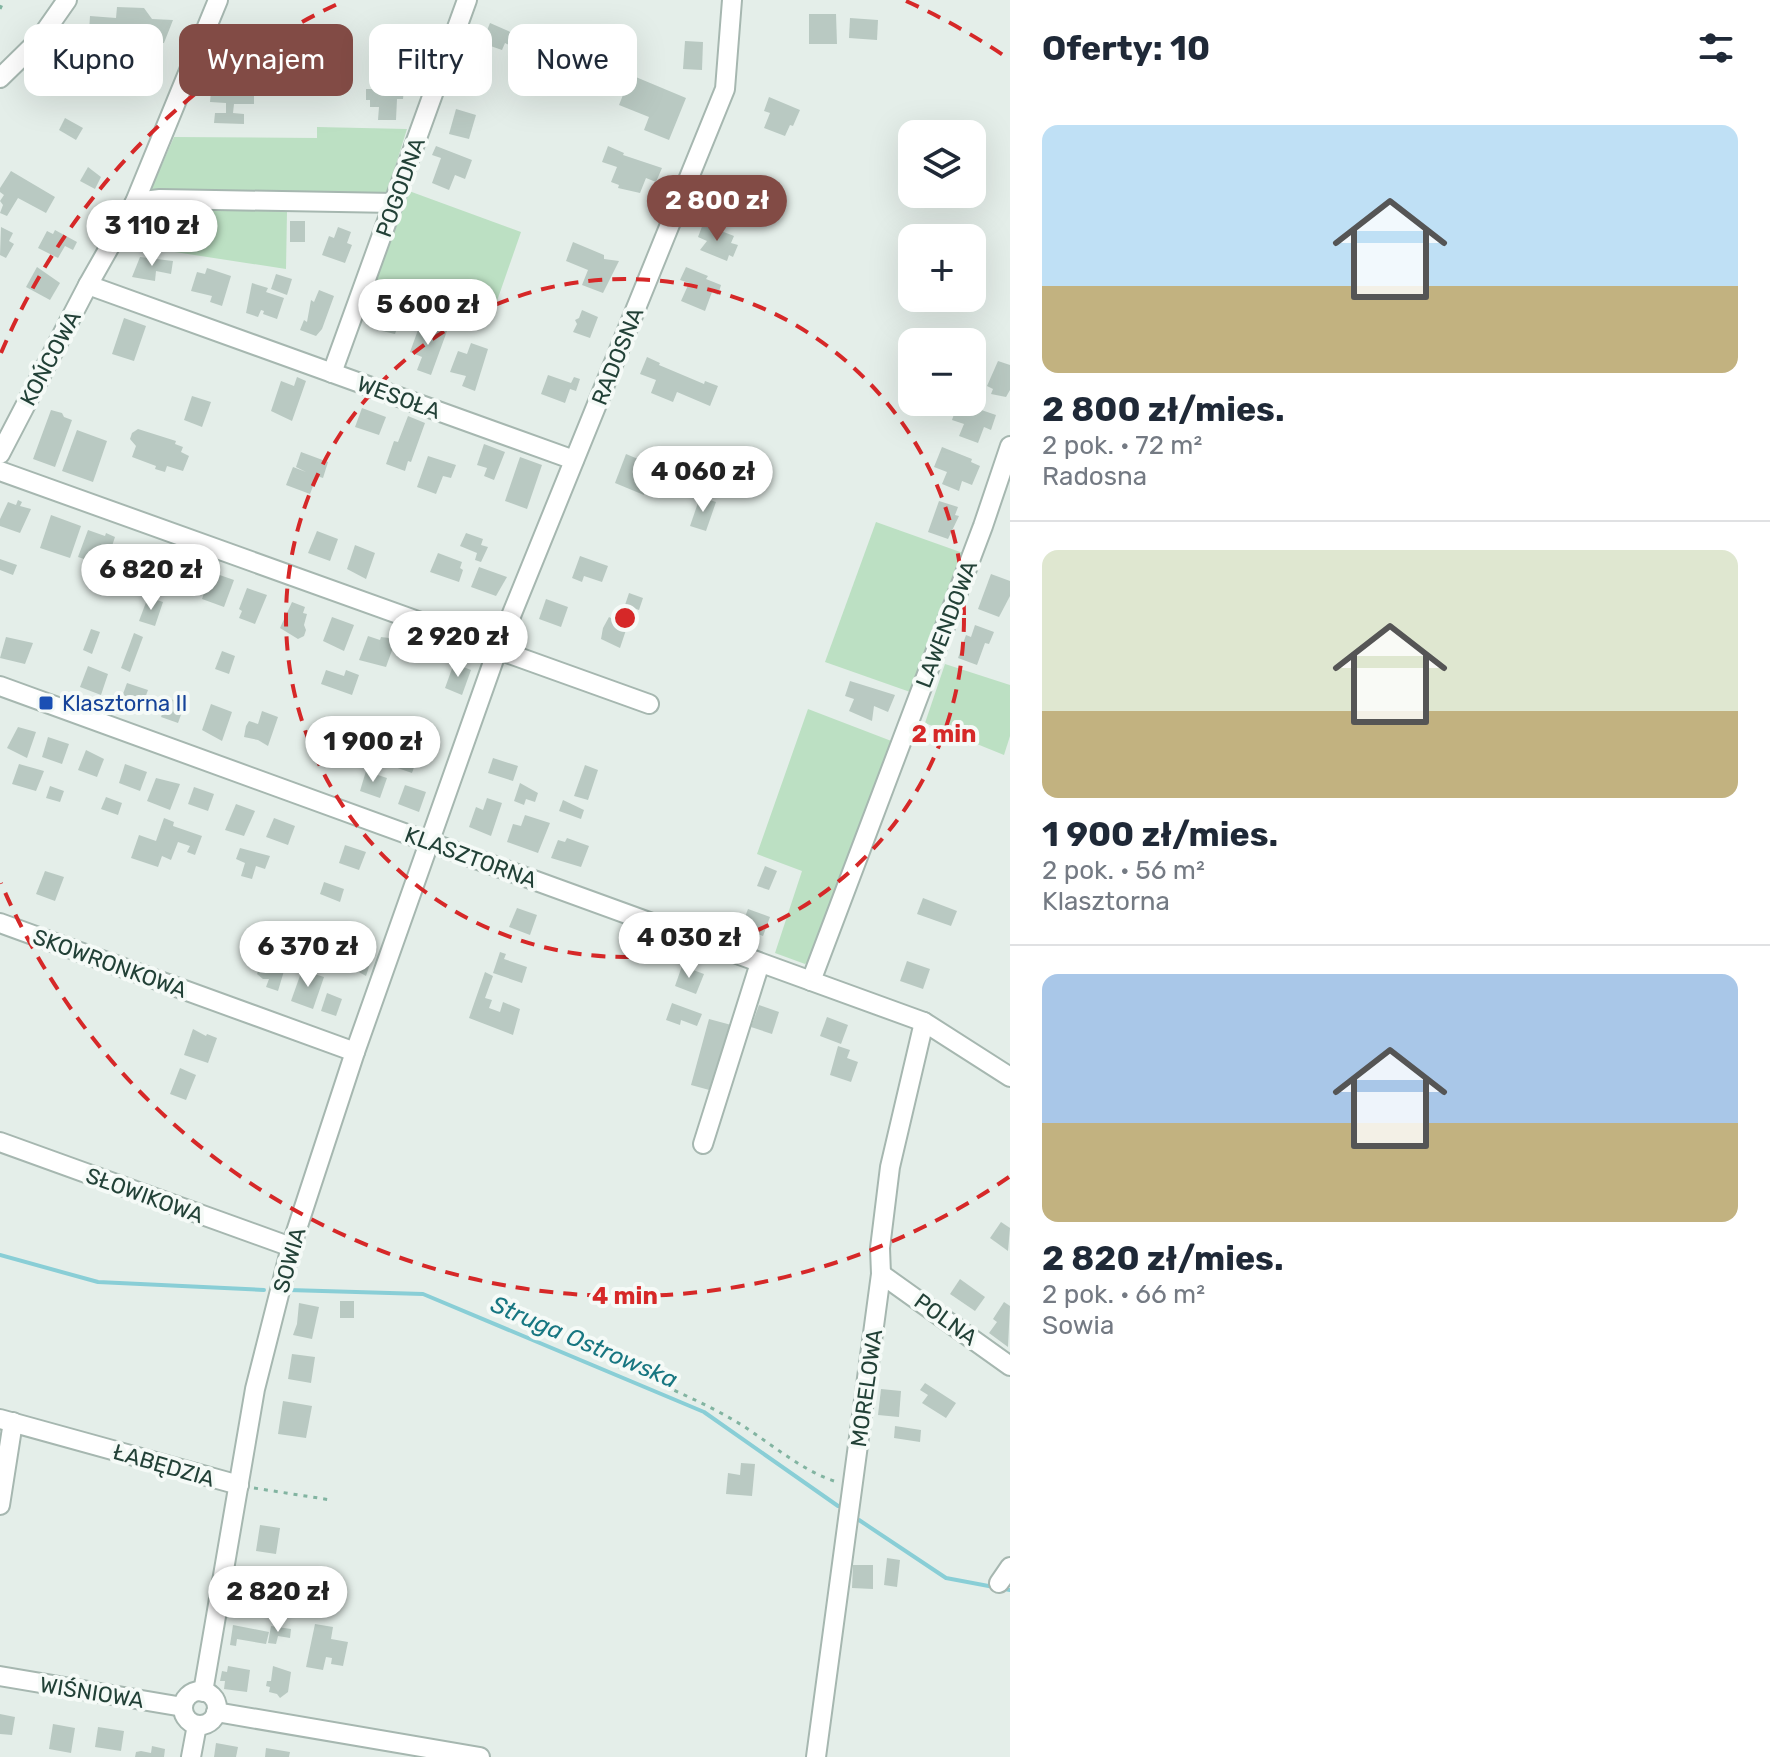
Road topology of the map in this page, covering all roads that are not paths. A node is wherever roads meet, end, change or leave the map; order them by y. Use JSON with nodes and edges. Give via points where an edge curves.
{"nodes":[{"id":1,"x":67,"y":0,"type":"edge"},
{"id":2,"x":218,"y":0,"type":"edge"},
{"id":3,"x":467,"y":0,"type":"edge"},
{"id":4,"x":732,"y":0,"type":"edge"},
{"id":5,"x":0,"y":78,"type":"edge"},
{"id":6,"x":135,"y":202,"type":"junction"},
{"id":7,"x":395,"y":203,"type":"junction"},
{"id":8,"x":88,"y":285,"type":"junction"},
{"id":9,"x":332,"y":373,"type":"junction"},
{"id":10,"x":1010,"y":446,"type":"edge"},
{"id":11,"x":0,"y":454,"type":"edge"},
{"id":12,"x":574,"y":460,"type":"junction"},
{"id":13,"x":0,"y":471,"type":"edge"},
{"id":14,"x":498,"y":648,"type":"junction"},
{"id":15,"x":0,"y":686,"type":"edge"},
{"id":16,"x":649,"y":704,"type":"dead end"},
{"id":17,"x":429,"y":842,"type":"junction"},
{"id":18,"x":0,"y":923,"type":"edge"},
{"id":19,"x":760,"y":963,"type":"junction"},
{"id":20,"x":811,"y":981,"type":"junction"},
{"id":21,"x":932,"y":1026,"type":"junction"},
{"id":22,"x":355,"y":1052,"type":"junction"},
{"id":23,"x":1010,"y":1077,"type":"edge"},
{"id":24,"x":0,"y":1142,"type":"edge"},
{"id":25,"x":703,"y":1144,"type":"dead end"},
{"id":26,"x":291,"y":1247,"type":"junction"},
{"id":27,"x":881,"y":1274,"type":"junction"},
{"id":28,"x":1010,"y":1366,"type":"edge"},
{"id":29,"x":6,"y":1420,"type":"edge"},
{"id":30,"x":239,"y":1485,"type":"junction"},
{"id":31,"x":0,"y":1505,"type":"edge"},
{"id":32,"x":1010,"y":1567,"type":"edge"},
{"id":33,"x":999,"y":1583,"type":"dead end"},
{"id":34,"x":0,"y":1676,"type":"edge"},
{"id":35,"x":203,"y":1692,"type":"junction"},
{"id":36,"x":183,"y":1707,"type":"junction"},
{"id":37,"x":216,"y":1712,"type":"junction"},
{"id":38,"x":197,"y":1725,"type":"junction"},
{"id":39,"x":418,"y":1752,"type":"edge"},
{"id":40,"x":191,"y":1757,"type":"edge"},
{"id":41,"x":480,"y":1757,"type":"edge"},
{"id":42,"x":816,"y":1757,"type":"edge"}],
"edges":[{"from":1,"to":5,"type":"street","via":[[39,40]]},
{"from":2,"to":6,"type":"street","name":"KOŃCOWA"},
{"from":3,"to":7,"type":"street","name":"POGODNA"},
{"from":4,"to":12,"type":"street","name":"RADOSNA","via":[[725,89]]},
{"from":6,"to":7,"type":"street"},
{"from":6,"to":8,"type":"street","name":"KOŃCOWA"},
{"from":7,"to":9,"type":"street","name":"POGODNA"},
{"from":8,"to":9,"type":"street","name":"WESOŁA"},
{"from":8,"to":11,"type":"street","name":"KOŃCOWA"},
{"from":9,"to":12,"type":"street","name":"WESOŁA"},
{"from":10,"to":20,"type":"street","name":"LAWENDOWA"},
{"from":12,"to":14,"type":"street","name":"RADOSNA"},
{"from":13,"to":14,"type":"street"},
{"from":14,"to":16,"type":"street"},
{"from":14,"to":17,"type":"street","name":"RADOSNA"},
{"from":15,"to":17,"type":"street","name":"KLASZTORNA"},
{"from":17,"to":19,"type":"street","name":"KLASZTORNA"},
{"from":17,"to":22,"type":"street","name":"SOWIA"},
{"from":18,"to":22,"type":"street","name":"SKOWRONKOWA"},
{"from":19,"to":20,"type":"street","name":"KLASZTORNA"},
{"from":19,"to":25,"type":"street"},
{"from":20,"to":21,"type":"street","name":"KLASZTORNA"},
{"from":21,"to":23,"type":"street","name":"KLASZTORNA"},
{"from":21,"to":27,"type":"street","name":"MORELOWA","via":[[890,1167]]},
{"from":22,"to":26,"type":"street","name":"SOWIA"},
{"from":24,"to":26,"type":"street","name":"SŁOWIKOWA"},
{"from":26,"to":30,"type":"street","name":"SOWIA","via":[[255,1389]]},
{"from":27,"to":28,"type":"street","name":"POLNA"},
{"from":27,"to":42,"type":"street","name":"MORELOWA"},
{"from":29,"to":30,"type":"street","name":"ŁABĘDZIA"},
{"from":29,"to":31,"type":"street"},
{"from":30,"to":35,"type":"street","name":"SOWIA"},
{"from":32,"to":33,"type":"street"},
{"from":34,"to":36,"type":"street","name":"WIŚNIOWA"},
{"from":35,"to":36,"type":"street","via":[[188,1697]]},
{"from":35,"to":37,"type":"street","via":[[212,1697]]},
{"from":36,"to":38,"type":"street","via":[[185,1717]]},
{"from":37,"to":38,"type":"street","via":[[207,1724]]},
{"from":37,"to":39,"type":"street"},
{"from":38,"to":40,"type":"street"},
{"from":39,"to":41,"type":"street"}]}
